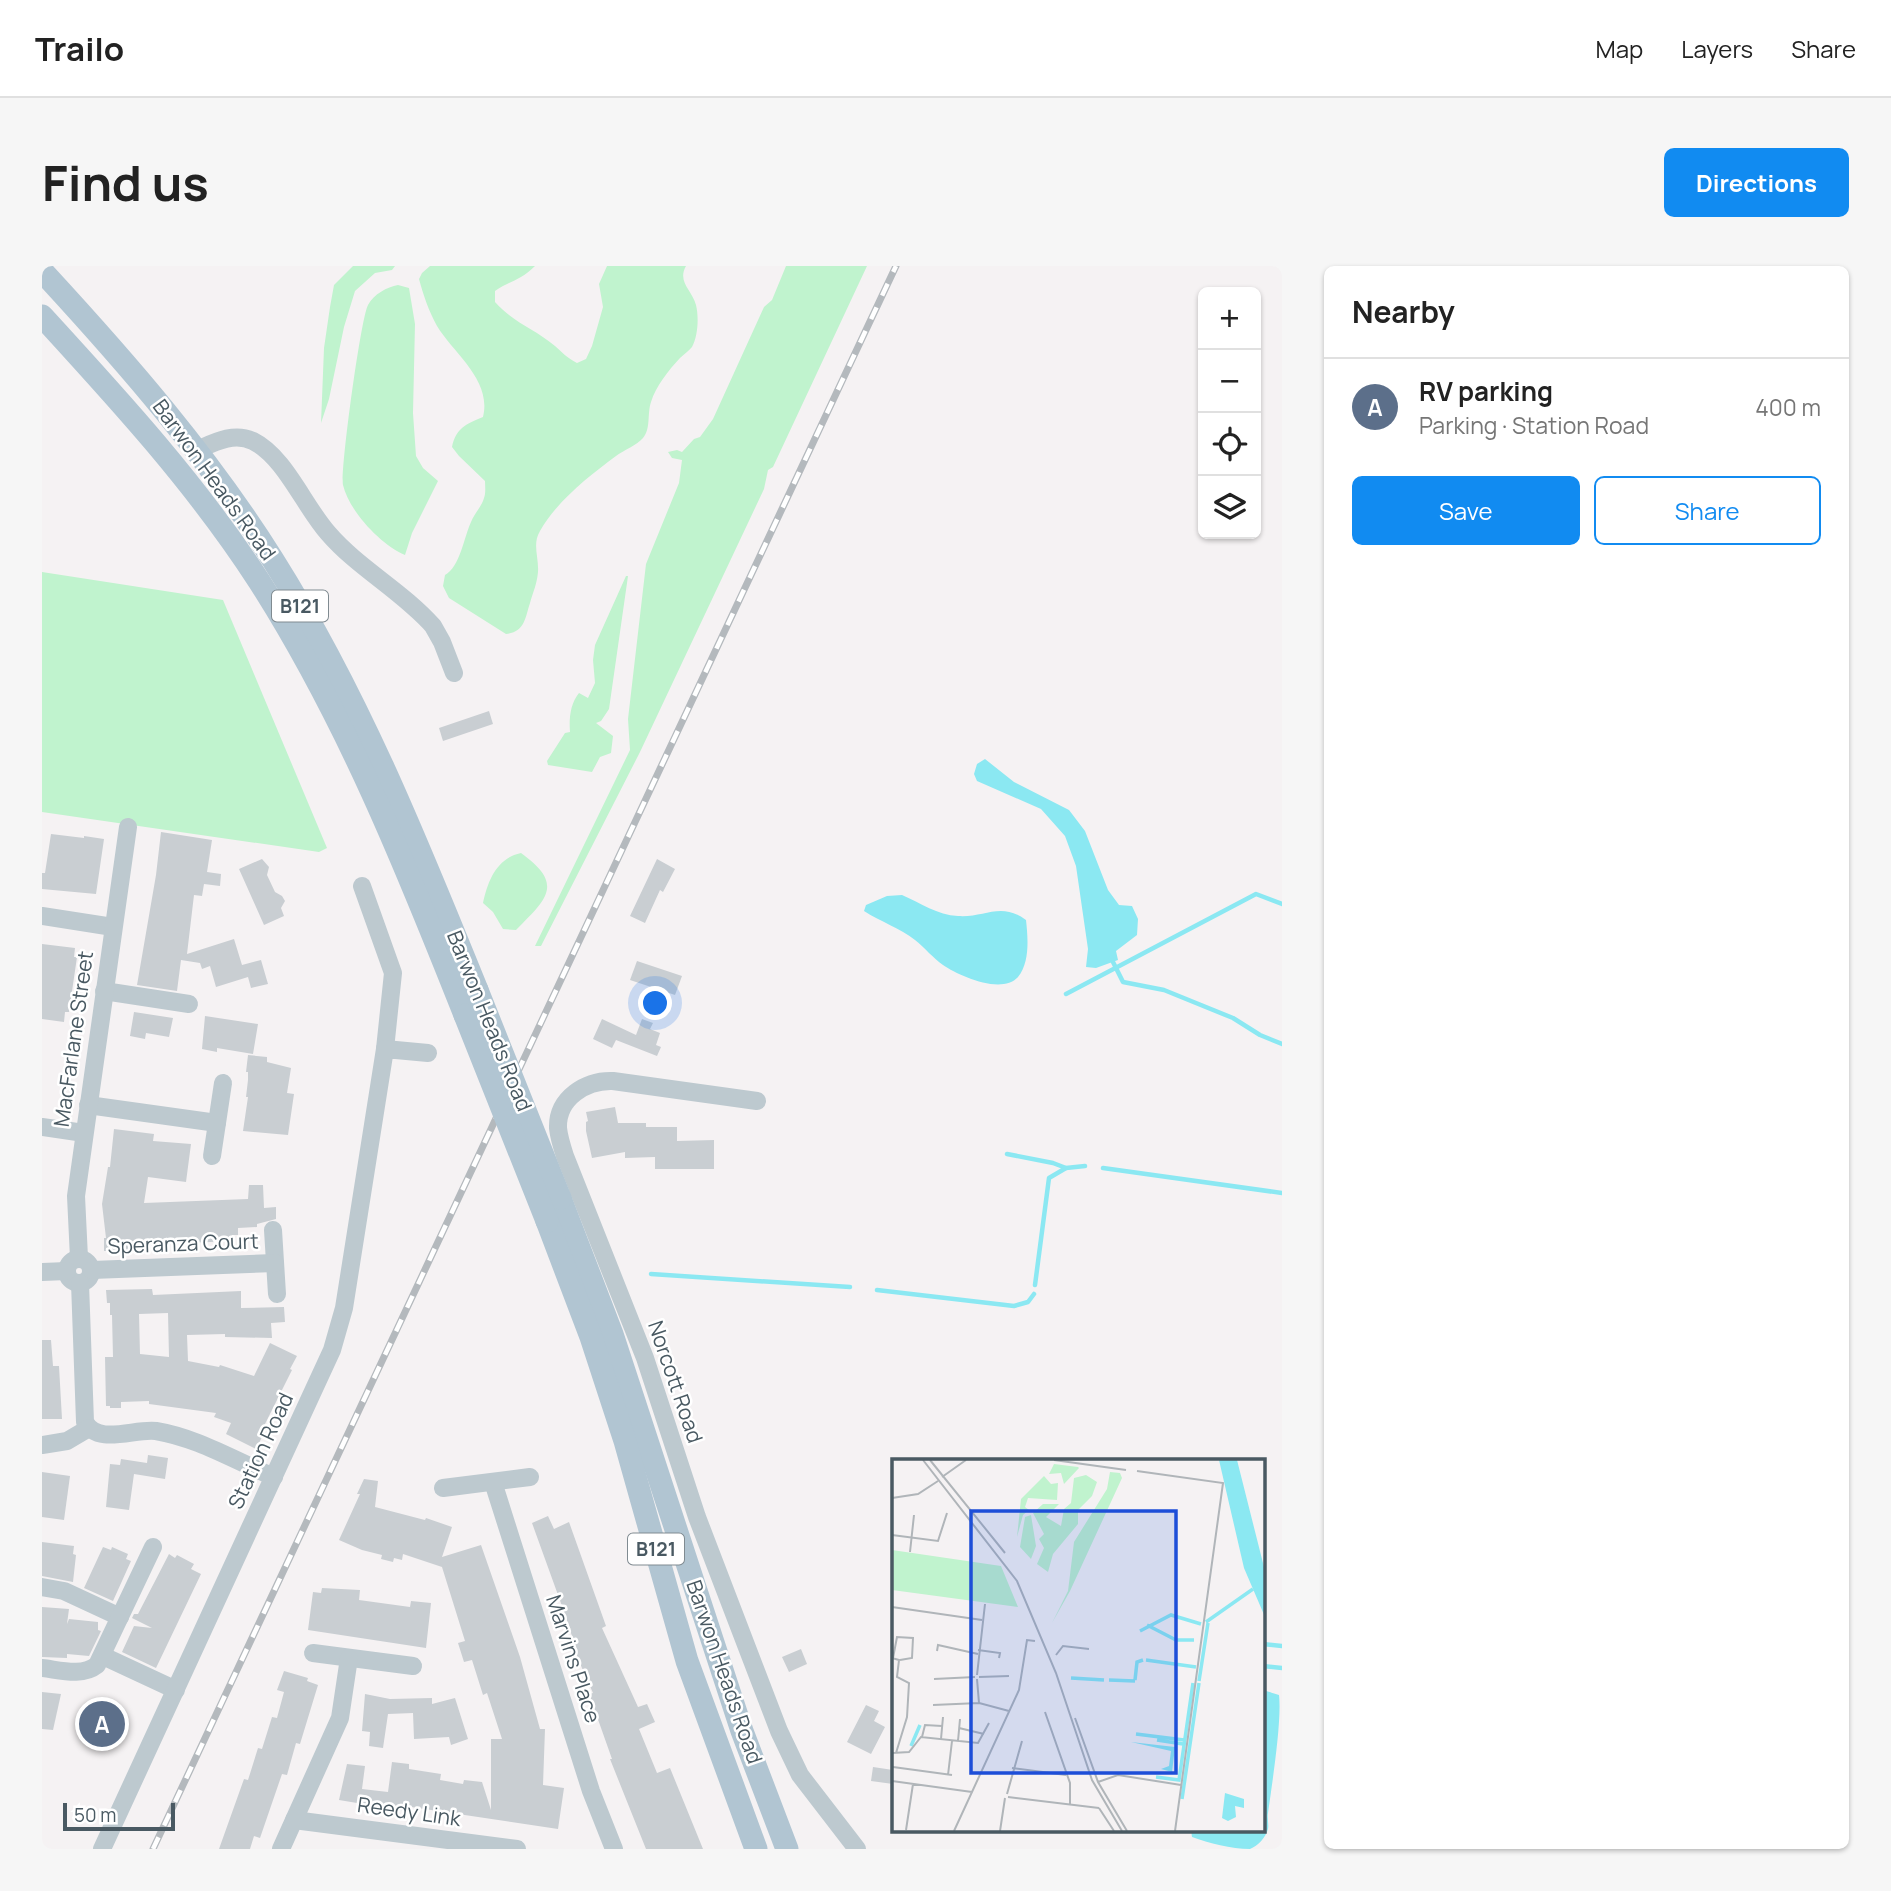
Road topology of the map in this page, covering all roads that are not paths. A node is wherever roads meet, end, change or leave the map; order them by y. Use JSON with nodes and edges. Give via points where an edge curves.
{"nodes":[{"id":1,"x":42,"y":271,"type":"edge"},
{"id":2,"x":42,"y":316,"type":"edge"},
{"id":3,"x":197,"y":450,"type":"junction"},
{"id":4,"x":454,"y":673,"type":"dead end"},
{"id":5,"x":128,"y":827,"type":"dead end"},
{"id":6,"x":362,"y":886,"type":"dead end"},
{"id":7,"x":42,"y":916,"type":"edge"},
{"id":8,"x":113,"y":927,"type":"junction"},
{"id":9,"x":104,"y":991,"type":"junction"},
{"id":10,"x":189,"y":1004,"type":"dead end"},
{"id":11,"x":385,"y":1049,"type":"junction"},
{"id":12,"x":428,"y":1054,"type":"dead end"},
{"id":13,"x":223,"y":1083,"type":"dead end"},
{"id":14,"x":757,"y":1101,"type":"dead end"},
{"id":15,"x":88,"y":1104,"type":"junction"},
{"id":16,"x":216,"y":1123,"type":"junction"},
{"id":17,"x":42,"y":1127,"type":"edge"},
{"id":18,"x":84,"y":1133,"type":"junction"},
{"id":19,"x":212,"y":1156,"type":"dead end"},
{"id":20,"x":273,"y":1230,"type":"dead end"},
{"id":21,"x":275,"y":1263,"type":"junction"},
{"id":22,"x":79,"y":1271,"type":"junction"},
{"id":23,"x":42,"y":1272,"type":"edge"},
{"id":24,"x":277,"y":1294,"type":"dead end"},
{"id":25,"x":89,"y":1428,"type":"junction"},
{"id":26,"x":42,"y":1446,"type":"edge"},
{"id":27,"x":274,"y":1477,"type":"junction"},
{"id":28,"x":530,"y":1477,"type":"dead end"},
{"id":29,"x":493,"y":1482,"type":"junction"},
{"id":30,"x":443,"y":1488,"type":"dead end"},
{"id":31,"x":153,"y":1547,"type":"dead end"},
{"id":32,"x":42,"y":1587,"type":"edge"},
{"id":33,"x":120,"y":1617,"type":"junction"},
{"id":34,"x":313,"y":1653,"type":"dead end"},
{"id":35,"x":349,"y":1658,"type":"junction"},
{"id":36,"x":97,"y":1663,"type":"junction"},
{"id":37,"x":413,"y":1666,"type":"dead end"},
{"id":38,"x":42,"y":1668,"type":"edge"},
{"id":39,"x":176,"y":1690,"type":"junction"},
{"id":40,"x":294,"y":1820,"type":"junction"},
{"id":41,"x":102,"y":1849,"type":"edge"},
{"id":42,"x":281,"y":1849,"type":"edge"},
{"id":43,"x":517,"y":1849,"type":"edge"},
{"id":44,"x":614,"y":1849,"type":"edge"},
{"id":45,"x":756,"y":1849,"type":"edge"},
{"id":46,"x":787,"y":1849,"type":"edge"},
{"id":47,"x":857,"y":1849,"type":"edge"}],
"edges":[{"from":1,"to":3,"type":"main road","name":"Barwon Heads Road","number":"B121","via":[[122,357]]},
{"from":2,"to":45,"type":"main road","name":"Barwon Heads Road","number":"B121","bridge":true,"via":[[111,389],[204,503],[258,580],[322,689],[376,800],[591,1338],[687,1661]]},
{"from":3,"to":4,"type":"street","via":[[237,437],[262,447],[279,463],[337,544],[433,626]]},
{"from":3,"to":46,"type":"main road","name":"Barwon Heads Road","number":"B121","bridge":true,"via":[[274,561],[351,699],[397,797],[612,1335],[722,1670]]},
{"from":5,"to":8,"type":"street","name":"MacFarlane Street"},
{"from":6,"to":11,"type":"street","name":"Station Road","via":[[393,973]]},
{"from":7,"to":8,"type":"street"},
{"from":8,"to":9,"type":"street","name":"MacFarlane Street"},
{"from":9,"to":10,"type":"street"},
{"from":9,"to":15,"type":"street","name":"MacFarlane Street"},
{"from":11,"to":12,"type":"street"},
{"from":11,"to":27,"type":"street","name":"Station Road","via":[[341,1322],[328,1362]]},
{"from":13,"to":16,"type":"street"},
{"from":14,"to":47,"type":"street","name":"Norcott Road","via":[[597,1082],[578,1090],[568,1101],[559,1135],[779,1731],[800,1775]]},
{"from":15,"to":16,"type":"street"},
{"from":15,"to":18,"type":"street","name":"MacFarlane Street"},
{"from":16,"to":19,"type":"street"},
{"from":17,"to":18,"type":"street"},
{"from":18,"to":22,"type":"street","name":"MacFarlane Street","via":[[76,1196]]},
{"from":20,"to":21,"type":"street","name":"Speranza Court"},
{"from":21,"to":22,"type":"street","name":"Speranza Court"},
{"from":21,"to":24,"type":"street","name":"Speranza Court"},
{"from":22,"to":23,"type":"street","name":"Speranza Court"},
{"from":22,"to":25,"type":"street","name":"MacFarlane Street","via":[[85,1422]]},
{"from":25,"to":26,"type":"street","via":[[67,1441]]},
{"from":25,"to":27,"type":"street","via":[[101,1434],[141,1430],[194,1440]]},
{"from":27,"to":39,"type":"street","name":"Station Road"},
{"from":28,"to":29,"type":"street"},
{"from":29,"to":30,"type":"street"},
{"from":29,"to":44,"type":"street","name":"Marvins Place","via":[[591,1791]]},
{"from":31,"to":33,"type":"street"},
{"from":32,"to":33,"type":"street","via":[[68,1592]]},
{"from":33,"to":36,"type":"street"},
{"from":34,"to":35,"type":"street"},
{"from":35,"to":37,"type":"street"},
{"from":35,"to":40,"type":"street","via":[[340,1718]]},
{"from":36,"to":38,"type":"street","via":[[79,1672]]},
{"from":36,"to":39,"type":"street"},
{"from":39,"to":41,"type":"street","name":"Station Road"},
{"from":40,"to":42,"type":"street"},
{"from":40,"to":43,"type":"street","name":"Reedy Link"}]}
